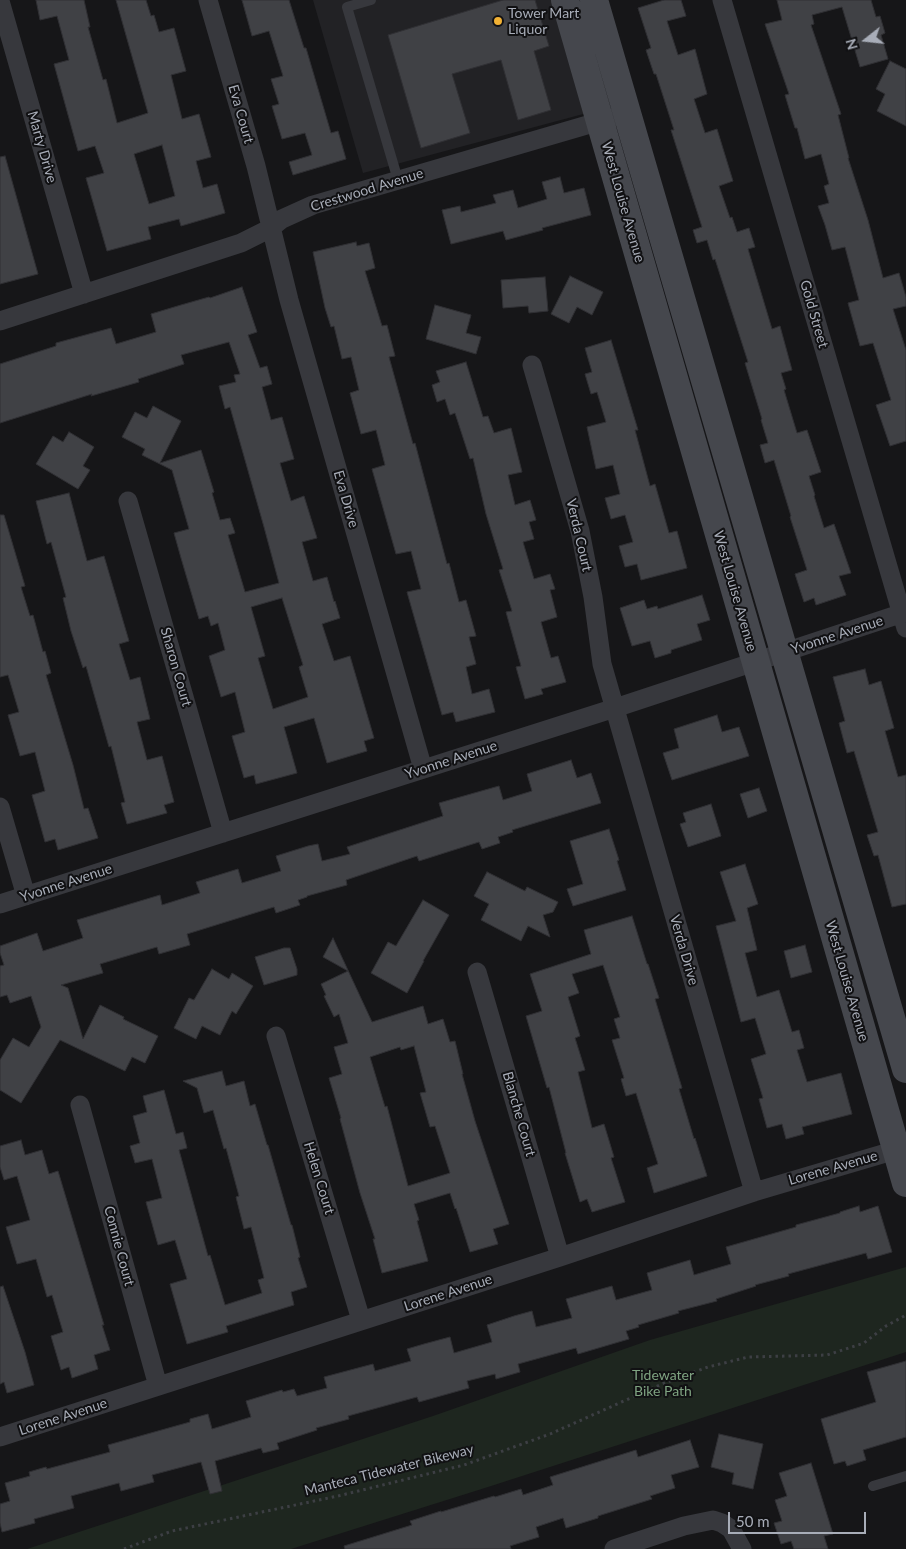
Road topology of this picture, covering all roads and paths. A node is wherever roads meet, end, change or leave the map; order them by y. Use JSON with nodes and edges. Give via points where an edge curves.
{"nodes":[{"id":1,"x":208,"y":0,"type":"edge"},
{"id":2,"x":371,"y":0,"type":"edge"},
{"id":3,"x":565,"y":0,"type":"edge"},
{"id":4,"x":594,"y":0,"type":"edge"},
{"id":5,"x":722,"y":0,"type":"edge"},
{"id":6,"x":0,"y":1,"type":"edge"},
{"id":7,"x":627,"y":114,"type":"junction"},
{"id":8,"x":600,"y":121,"type":"junction"},
{"id":9,"x":398,"y":180,"type":"junction"},
{"id":10,"x":271,"y":228,"type":"junction"},
{"id":11,"x":84,"y":294,"type":"junction"},
{"id":12,"x":0,"y":321,"type":"edge"},
{"id":13,"x":532,"y":365,"type":"dead end"},
{"id":14,"x":128,"y":501,"type":"dead end"},
{"id":15,"x":905,"y":618,"type":"edge"},
{"id":16,"x":783,"y":652,"type":"junction"},
{"id":17,"x":755,"y":662,"type":"junction"},
{"id":18,"x":615,"y":708,"type":"junction"},
{"id":19,"x":423,"y":769,"type":"junction"},
{"id":20,"x":0,"y":807,"type":"edge"},
{"id":21,"x":223,"y":833,"type":"junction"},
{"id":22,"x":26,"y":896,"type":"junction"},
{"id":23,"x":0,"y":904,"type":"edge"},
{"id":24,"x":478,"y":972,"type":"dead end"},
{"id":25,"x":276,"y":1036,"type":"dead end"},
{"id":26,"x":906,"y":1069,"type":"edge"},
{"id":27,"x":80,"y":1105,"type":"dead end"},
{"id":28,"x":901,"y":1148,"type":"edge"},
{"id":29,"x":906,"y":1182,"type":"edge"},
{"id":30,"x":754,"y":1192,"type":"junction"},
{"id":31,"x":560,"y":1257,"type":"junction"},
{"id":32,"x":906,"y":1315,"type":"edge"},
{"id":33,"x":361,"y":1320,"type":"junction"},
{"id":34,"x":158,"y":1386,"type":"junction"},
{"id":35,"x":0,"y":1437,"type":"edge"},
{"id":36,"x":906,"y":1476,"type":"edge"},
{"id":37,"x":873,"y":1486,"type":"dead end"},
{"id":38,"x":124,"y":1549,"type":"edge"},
{"id":39,"x":614,"y":1549,"type":"edge"},
{"id":40,"x":742,"y":1549,"type":"edge"}],
"edges":[{"from":1,"to":10,"type":"street","name":"Eva Court"},
{"from":2,"to":9,"type":"lane","via":[[347,7]]},
{"from":3,"to":8,"type":"main road","name":"West Louise Avenue"},
{"from":4,"to":7,"type":"main road","name":"West Louise Avenue"},
{"from":5,"to":15,"type":"street","name":"Gold Street"},
{"from":6,"to":11,"type":"street","name":"Marty Drive"},
{"from":7,"to":8,"type":"street","name":"Crestwood Avenue"},
{"from":7,"to":16,"type":"main road","name":"West Louise Avenue"},
{"from":8,"to":9,"type":"street","name":"Crestwood Avenue"},
{"from":8,"to":17,"type":"main road","name":"West Louise Avenue"},
{"from":9,"to":10,"type":"street","name":"Crestwood Avenue","via":[[313,205],[282,219]]},
{"from":10,"to":11,"type":"street","name":"Crestwood Avenue","via":[[242,244]]},
{"from":10,"to":19,"type":"street","name":"Eva Drive"},
{"from":11,"to":12,"type":"street","name":"Crestwood Avenue"},
{"from":13,"to":18,"type":"street","name":"Verda Court","via":[[580,531],[602,664]]},
{"from":14,"to":21,"type":"street","name":"Sharon Court"},
{"from":15,"to":16,"type":"street","name":"Yvonne Avenue"},
{"from":16,"to":17,"type":"street","name":"Yvonne Avenue"},
{"from":16,"to":26,"type":"main road","name":"West Louise Avenue"},
{"from":17,"to":18,"type":"street","name":"Yvonne Avenue"},
{"from":17,"to":28,"type":"main road","name":"West Louise Avenue"},
{"from":18,"to":19,"type":"street","name":"Yvonne Avenue"},
{"from":18,"to":30,"type":"street","name":"Verda Drive"},
{"from":19,"to":21,"type":"street","name":"Yvonne Avenue"},
{"from":20,"to":22,"type":"street"},
{"from":21,"to":22,"type":"street","name":"Yvonne Avenue"},
{"from":22,"to":23,"type":"street","name":"Yvonne Avenue"},
{"from":24,"to":31,"type":"street","name":"Blanche Court"},
{"from":25,"to":33,"type":"street","name":"Helen Court"},
{"from":27,"to":34,"type":"street","name":"Connie Court"},
{"from":28,"to":29,"type":"main road","name":"West Louise Avenue"},
{"from":28,"to":30,"type":"street","name":"Lorene Avenue"},
{"from":30,"to":31,"type":"street","name":"Lorene Avenue"},
{"from":31,"to":33,"type":"street","name":"Lorene Avenue"},
{"from":32,"to":38,"type":"path","name":"Manteca Tidewater Bikeway","via":[[864,1343],[827,1355],[748,1357],[708,1367],[550,1434],[464,1465],[172,1531]]},
{"from":33,"to":34,"type":"street","name":"Lorene Avenue"},
{"from":34,"to":35,"type":"street","name":"Lorene Avenue"},
{"from":36,"to":37,"type":"lane"},
{"from":39,"to":40,"type":"street","via":[[713,1520],[731,1529]]}]}
